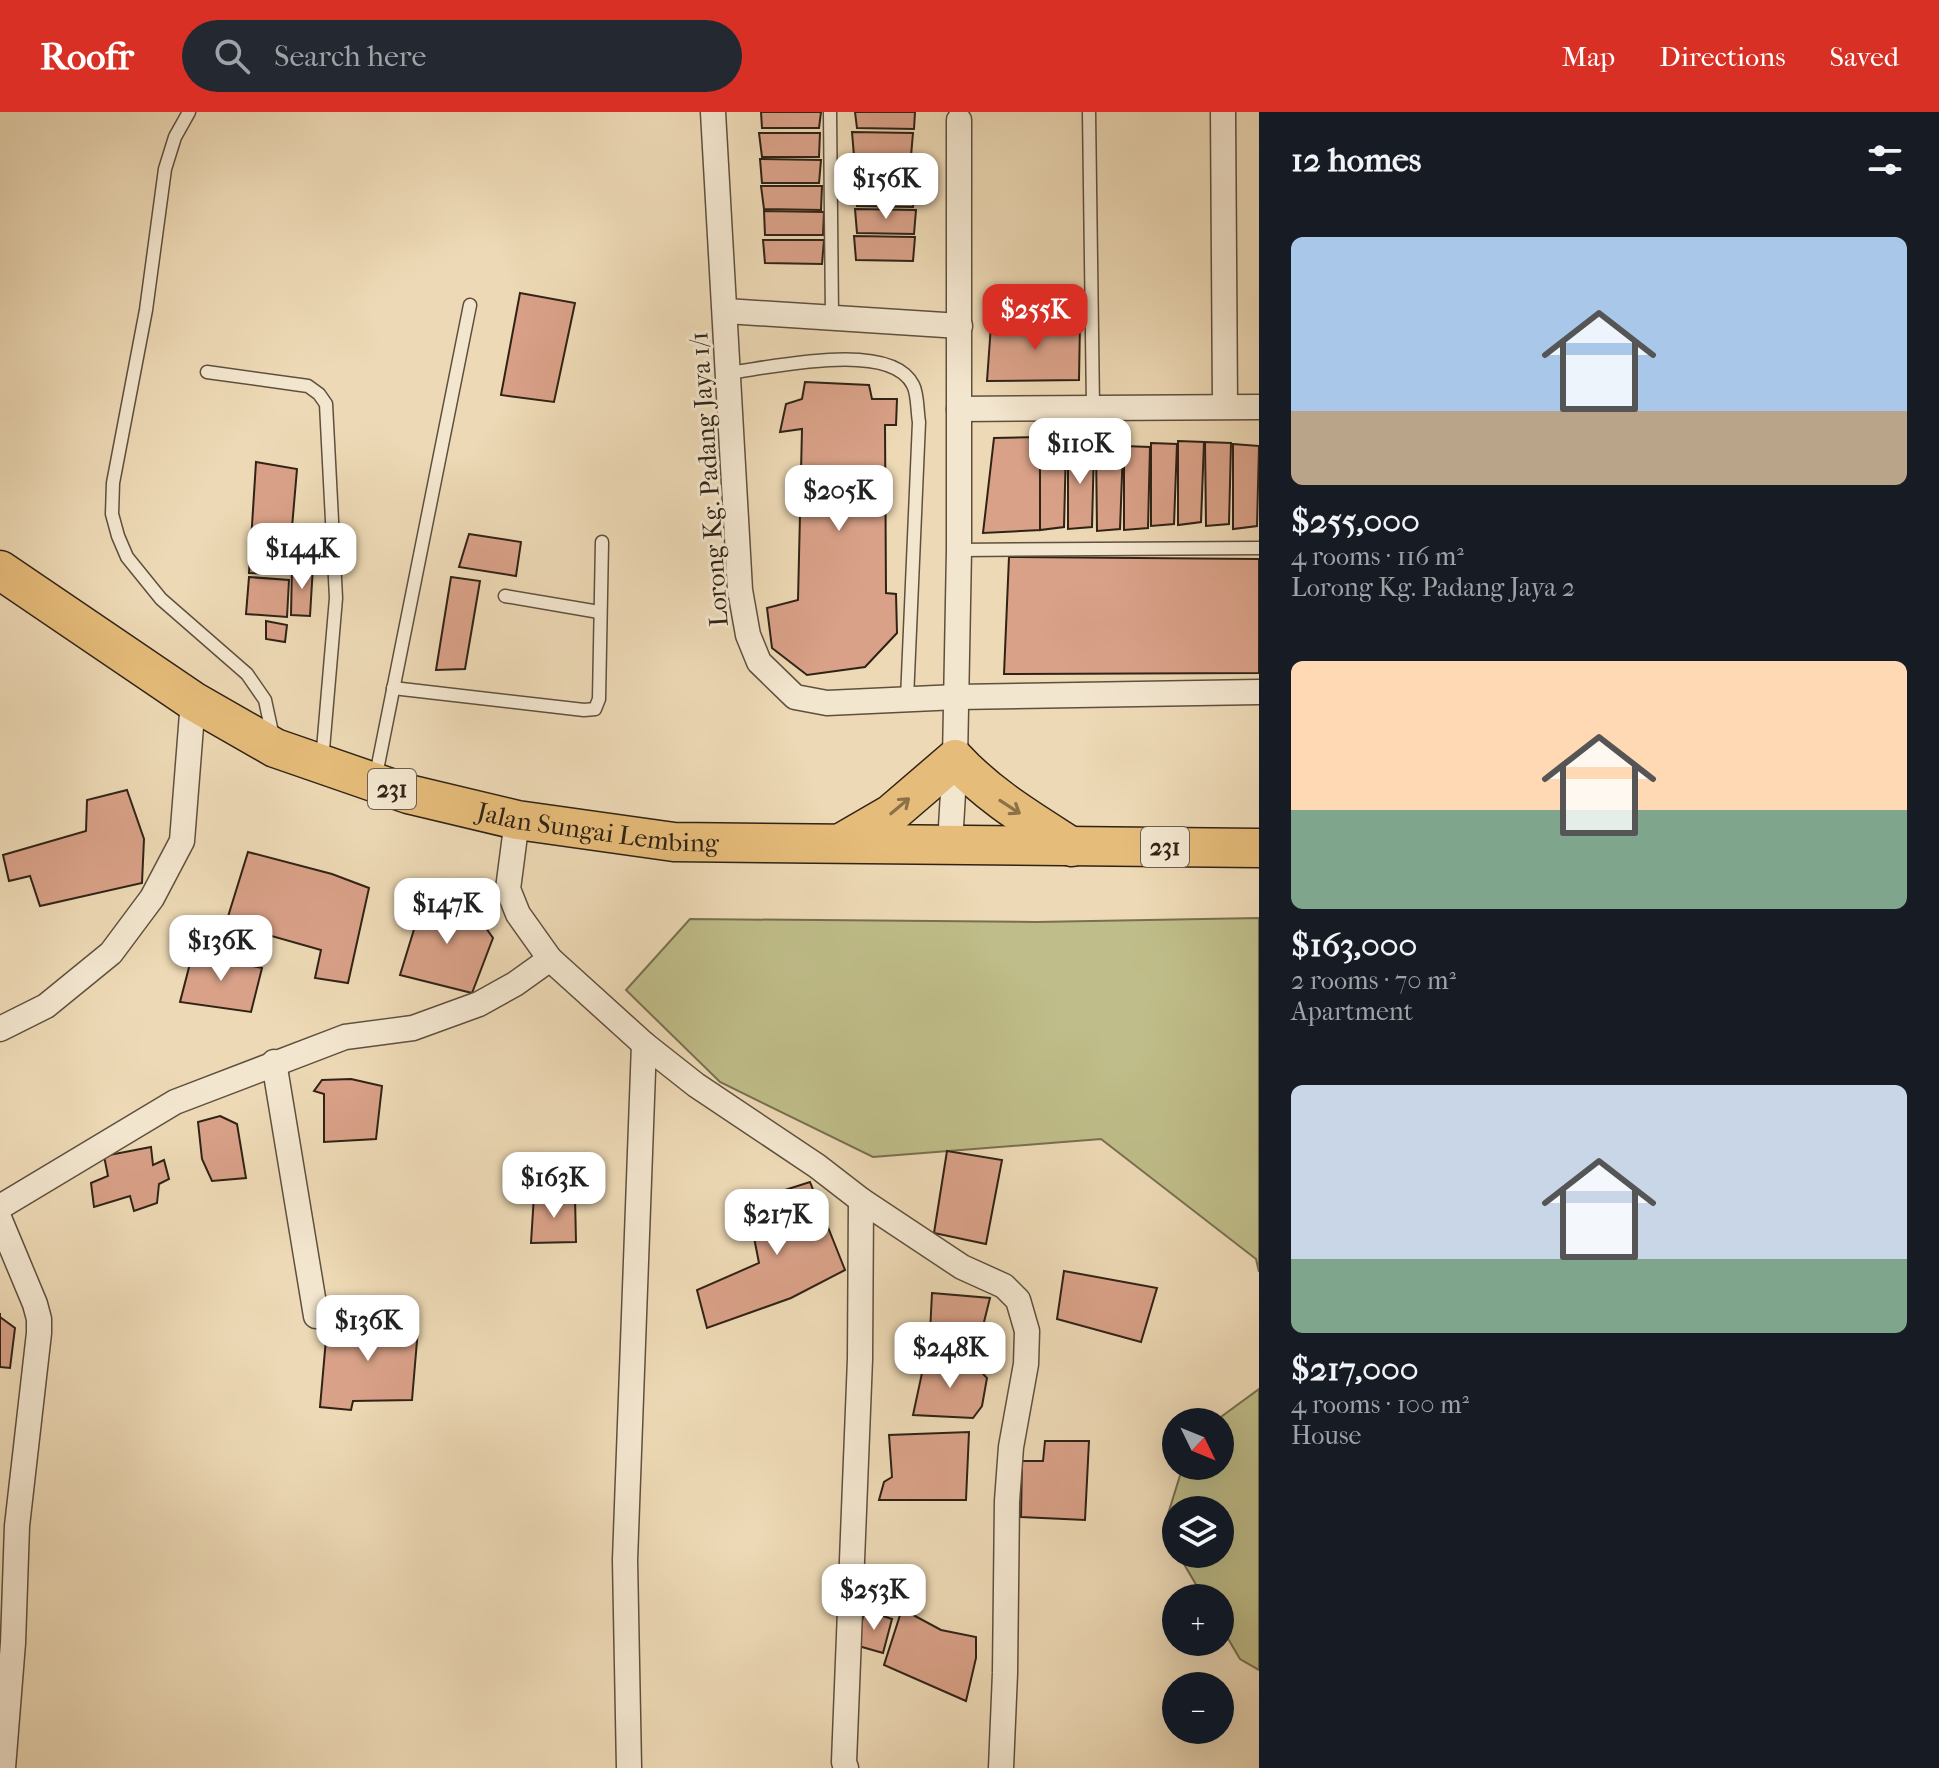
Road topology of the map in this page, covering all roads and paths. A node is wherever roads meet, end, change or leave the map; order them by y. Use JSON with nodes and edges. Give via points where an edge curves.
{"nodes":[{"id":1,"x":189,"y":112,"type":"edge"},
{"id":2,"x":713,"y":112,"type":"edge"},
{"id":3,"x":830,"y":112,"type":"edge"},
{"id":4,"x":1089,"y":112,"type":"edge"},
{"id":5,"x":1223,"y":112,"type":"edge"},
{"id":6,"x":959,"y":120,"type":"dead end"},
{"id":7,"x":470,"y":305,"type":"dead end"},
{"id":8,"x":726,"y":311,"type":"junction"},
{"id":9,"x":832,"y":317,"type":"junction"},
{"id":10,"x":960,"y":326,"type":"junction"},
{"id":11,"x":207,"y":372,"type":"dead end"},
{"id":12,"x":728,"y":373,"type":"junction"},
{"id":13,"x":1225,"y":406,"type":"junction"},
{"id":14,"x":1093,"y":407,"type":"junction"},
{"id":15,"x":1259,"y":407,"type":"edge"},
{"id":16,"x":959,"y":409,"type":"junction"},
{"id":17,"x":602,"y":542,"type":"dead end"},
{"id":18,"x":1259,"y":548,"type":"edge"},
{"id":19,"x":959,"y":550,"type":"junction"},
{"id":20,"x":0,"y":570,"type":"edge"},
{"id":21,"x":505,"y":596,"type":"dead end"},
{"id":22,"x":599,"y":612,"type":"junction"},
{"id":23,"x":393,"y":688,"type":"junction"},
{"id":24,"x":1259,"y":692,"type":"edge"},
{"id":25,"x":957,"y":697,"type":"junction"},
{"id":26,"x":907,"y":699,"type":"junction"},
{"id":27,"x":193,"y":701,"type":"junction"},
{"id":28,"x":275,"y":748,"type":"junction"},
{"id":29,"x":955,"y":759,"type":"junction"},
{"id":30,"x":321,"y":764,"type":"junction"},
{"id":31,"x":375,"y":783,"type":"junction"},
{"id":32,"x":517,"y":820,"type":"junction"},
{"id":33,"x":838,"y":844,"type":"junction"},
{"id":34,"x":950,"y":844,"type":"junction"},
{"id":35,"x":1072,"y":847,"type":"junction"},
{"id":36,"x":1259,"y":848,"type":"edge"},
{"id":37,"x":550,"y":959,"type":"junction"},
{"id":38,"x":0,"y":1029,"type":"edge"},
{"id":39,"x":644,"y":1044,"type":"junction"},
{"id":40,"x":274,"y":1062,"type":"junction"},
{"id":41,"x":861,"y":1200,"type":"junction"},
{"id":42,"x":0,"y":1207,"type":"edge"},
{"id":43,"x":0,"y":1220,"type":"edge"},
{"id":44,"x":316,"y":1316,"type":"dead end"},
{"id":45,"x":3,"y":1768,"type":"edge"},
{"id":46,"x":629,"y":1768,"type":"edge"},
{"id":47,"x":846,"y":1768,"type":"edge"},
{"id":48,"x":1001,"y":1768,"type":"edge"}],
"edges":[{"from":1,"to":28,"type":"lane","via":[[165,169],[112,514],[127,557],[152,588],[247,674],[265,700]]},
{"from":2,"to":8,"type":"street","name":"Lorong Kg. Padang Jaya 1/1"},
{"from":3,"to":9,"type":"lane"},
{"from":4,"to":14,"type":"lane"},
{"from":5,"to":13,"type":"street"},
{"from":6,"to":10,"type":"street"},
{"from":7,"to":23,"type":"lane"},
{"from":8,"to":9,"type":"street","name":"Lorong Kg. Padang Jaya 1/1"},
{"from":8,"to":12,"type":"street","name":"Lorong Kg. Padang Jaya 1/1"},
{"from":9,"to":10,"type":"street","name":"Lorong Kg. Padang Jaya 1/1"},
{"from":10,"to":16,"type":"street"},
{"from":11,"to":30,"type":"lane","via":[[308,386],[326,404],[336,598]]},
{"from":12,"to":26,"type":"street","name":"Lorong Kg. Padang Jaya 1/1","via":[[740,590],[759,662],[795,697],[827,703]]},
{"from":12,"to":26,"type":"lane","via":[[845,358],[897,367],[913,385],[919,422]]},
{"from":13,"to":14,"type":"street"},
{"from":13,"to":15,"type":"street"},
{"from":14,"to":16,"type":"street"},
{"from":16,"to":19,"type":"street"},
{"from":17,"to":22,"type":"lane"},
{"from":18,"to":19,"type":"lane"},
{"from":19,"to":25,"type":"street"},
{"from":20,"to":27,"type":"main road","name":"Jalan Sungai Lembing","number":"231"},
{"from":21,"to":22,"type":"lane"},
{"from":22,"to":23,"type":"lane","via":[[595,709]]},
{"from":23,"to":31,"type":"lane"},
{"from":24,"to":25,"type":"street","name":"Lorong Kg. Padang Jaya 1/1"},
{"from":25,"to":26,"type":"street","name":"Lorong Kg. Padang Jaya 1/1"},
{"from":25,"to":29,"type":"street"},
{"from":27,"to":28,"type":"main road","name":"Jalan Sungai Lembing","number":"231"},
{"from":27,"to":38,"type":"street","via":[[182,841],[152,898],[111,953],[46,1006]]},
{"from":28,"to":30,"type":"main road","name":"Jalan Sungai Lembing","number":"231"},
{"from":33,"to":29,"type":"main road","one_way":true,"via":[[891,814]]},
{"from":29,"to":34,"type":"street"},
{"from":29,"to":35,"type":"main road","one_way":true,"via":[[1001,801]]},
{"from":30,"to":31,"type":"main road","name":"Jalan Sungai Lembing","number":"231"},
{"from":31,"to":32,"type":"main road","name":"Jalan Sungai Lembing","number":"231"},
{"from":32,"to":33,"type":"main road","name":"Jalan Sungai Lembing","number":"231","via":[[674,842]]},
{"from":32,"to":37,"type":"street","via":[[508,889],[518,914]]},
{"from":33,"to":34,"type":"main road","name":"Jalan Sungai Lembing","number":"231"},
{"from":34,"to":35,"type":"main road","name":"Jalan Sungai Lembing","number":"231"},
{"from":35,"to":36,"type":"main road","name":"Jalan Sungai Lembing","number":"231"},
{"from":37,"to":39,"type":"street"},
{"from":37,"to":40,"type":"street","via":[[479,1004],[413,1028],[345,1037]]},
{"from":39,"to":41,"type":"street"},
{"from":39,"to":46,"type":"street","via":[[625,1560]]},
{"from":40,"to":42,"type":"street","via":[[175,1102]]},
{"from":40,"to":44,"type":"street"},
{"from":41,"to":47,"type":"street"},
{"from":41,"to":48,"type":"street","via":[[962,1267],[1004,1286],[1018,1300],[1027,1331],[1007,1501]]},
{"from":43,"to":45,"type":"street","via":[[39,1319],[17,1526]]}]}
